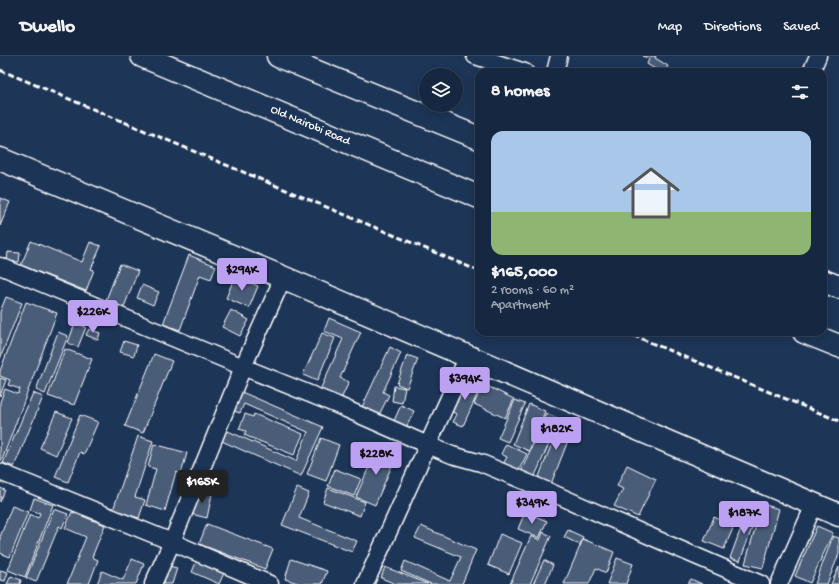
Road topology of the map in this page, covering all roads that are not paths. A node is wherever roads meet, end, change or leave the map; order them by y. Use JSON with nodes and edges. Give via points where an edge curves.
{"nodes":[{"id":1,"x":142,"y":56,"type":"edge"},
{"id":2,"x":278,"y":56,"type":"edge"},
{"id":3,"x":475,"y":56,"type":"edge"},
{"id":4,"x":559,"y":56,"type":"edge"},
{"id":5,"x":818,"y":56,"type":"edge"},
{"id":6,"x":512,"y":68,"type":"edge"},
{"id":7,"x":556,"y":68,"type":"edge"},
{"id":8,"x":813,"y":68,"type":"edge"},
{"id":9,"x":475,"y":136,"type":"edge"},
{"id":10,"x":0,"y":159,"type":"edge"},
{"id":11,"x":475,"y":194,"type":"edge"},
{"id":12,"x":0,"y":266,"type":"edge"},
{"id":13,"x":282,"y":277,"type":"junction"},
{"id":14,"x":827,"y":282,"type":"edge"},
{"id":15,"x":839,"y":288,"type":"edge"},
{"id":16,"x":814,"y":336,"type":"edge"},
{"id":17,"x":839,"y":346,"type":"edge"},
{"id":18,"x":468,"y":356,"type":"junction"},
{"id":19,"x":243,"y":367,"type":"junction"},
{"id":20,"x":428,"y":445,"type":"junction"},
{"id":21,"x":0,"y":472,"type":"edge"},
{"id":22,"x":814,"y":505,"type":"junction"},
{"id":23,"x":839,"y":515,"type":"edge"},
{"id":24,"x":172,"y":542,"type":"junction"},
{"id":25,"x":153,"y":584,"type":"edge"},
{"id":26,"x":270,"y":584,"type":"edge"},
{"id":27,"x":365,"y":584,"type":"edge"},
{"id":28,"x":762,"y":584,"type":"edge"},
{"id":29,"x":779,"y":584,"type":"edge"}],
"edges":[{"from":1,"to":11,"type":"main road","name":"Old Nairobi Road"},
{"from":2,"to":9,"type":"main road"},
{"from":3,"to":6,"type":"street"},
{"from":4,"to":7,"type":"street"},
{"from":5,"to":8,"type":"street"},
{"from":10,"to":13,"type":"main road"},
{"from":12,"to":19,"type":"street"},
{"from":13,"to":18,"type":"main road"},
{"from":13,"to":19,"type":"street"},
{"from":14,"to":15,"type":"main road"},
{"from":16,"to":17,"type":"main road"},
{"from":18,"to":20,"type":"street"},
{"from":18,"to":22,"type":"main road"},
{"from":19,"to":20,"type":"street"},
{"from":19,"to":24,"type":"street"},
{"from":20,"to":27,"type":"street"},
{"from":20,"to":28,"type":"street","via":[[481,463]]},
{"from":21,"to":24,"type":"street"},
{"from":22,"to":23,"type":"main road"},
{"from":22,"to":29,"type":"street"},
{"from":24,"to":25,"type":"street"},
{"from":24,"to":26,"type":"street"}]}
